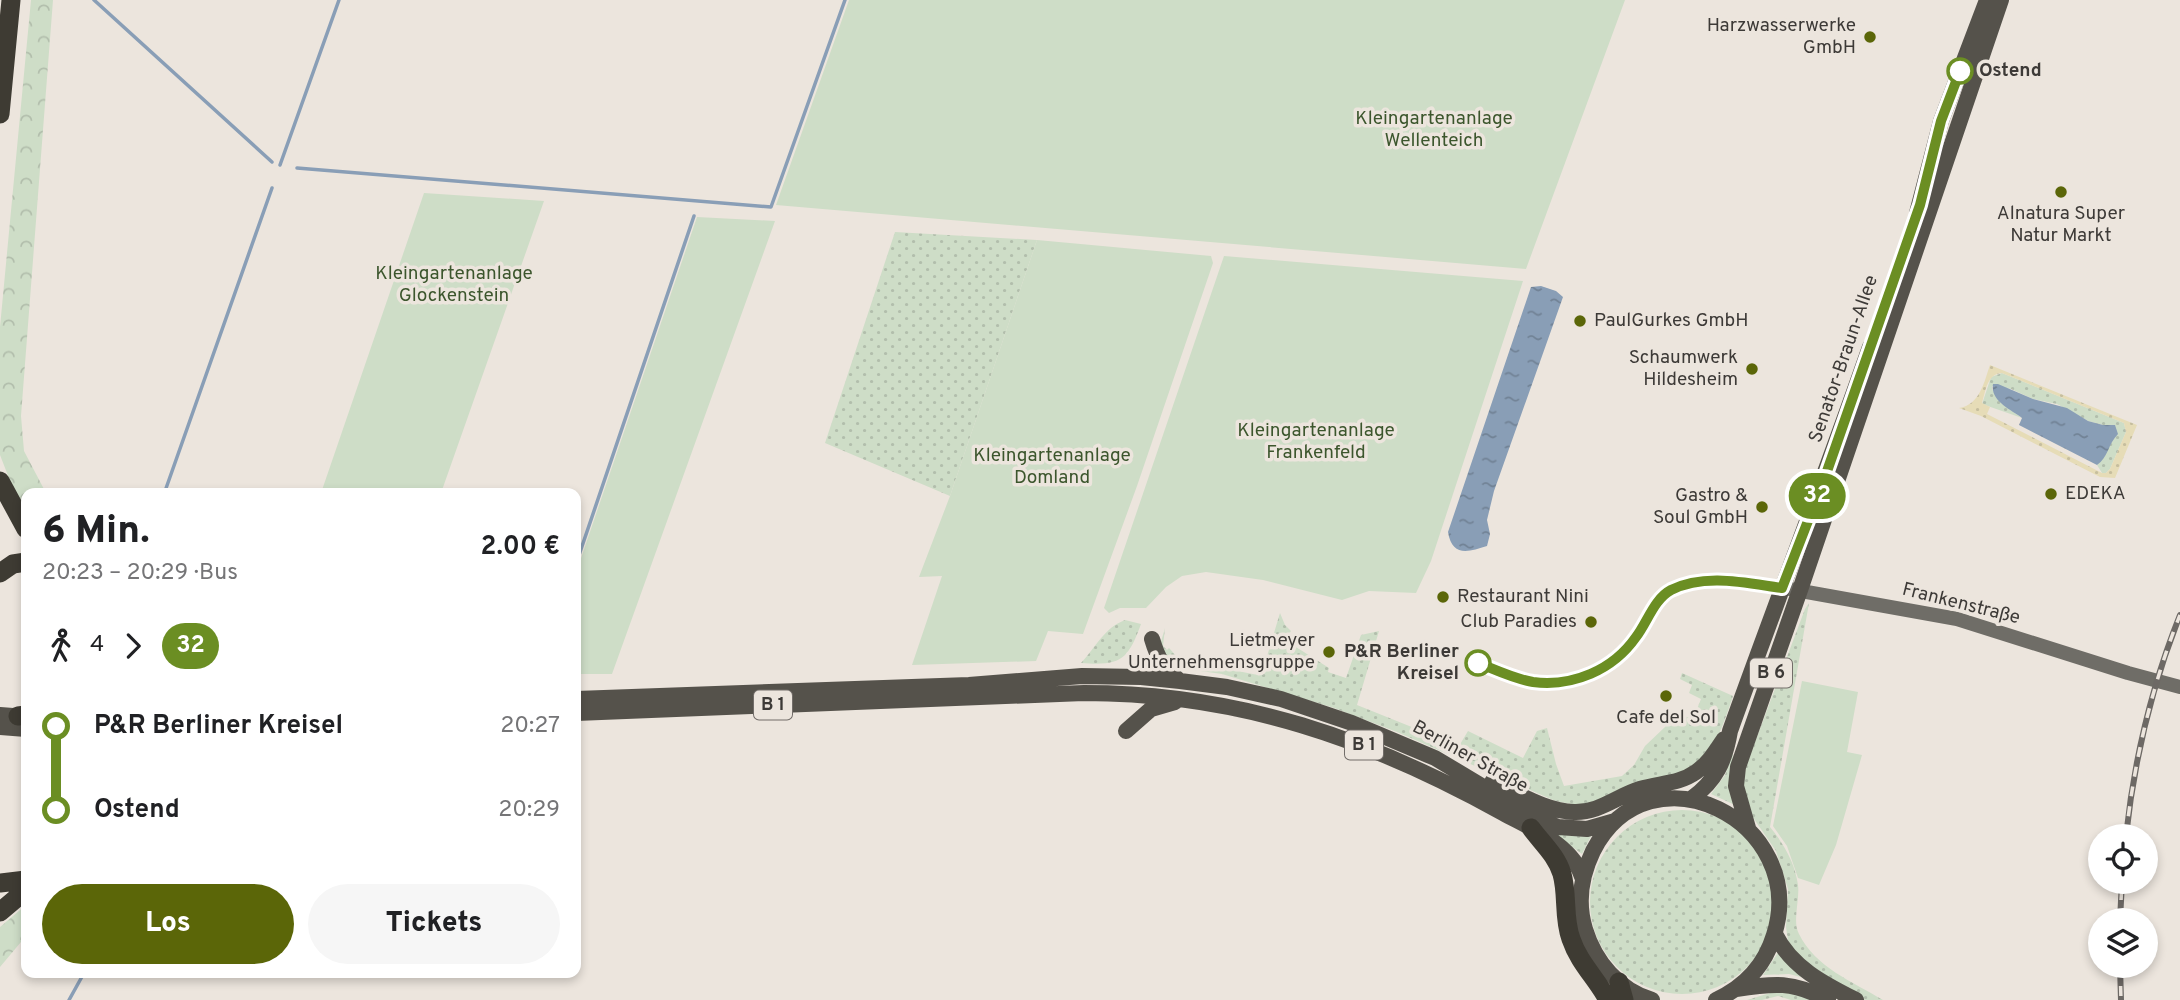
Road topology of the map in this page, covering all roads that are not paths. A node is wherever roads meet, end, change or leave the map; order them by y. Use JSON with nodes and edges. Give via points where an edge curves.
{"nodes":[{"id":1,"x":11,"y":0,"type":"edge"},
{"id":2,"x":1987,"y":0,"type":"edge"},
{"id":3,"x":2001,"y":0,"type":"edge"},
{"id":4,"x":0,"y":114,"type":"edge"},
{"id":5,"x":0,"y":481,"type":"edge"},
{"id":6,"x":21,"y":520,"type":"edge"},
{"id":7,"x":21,"y":563,"type":"edge"},
{"id":8,"x":0,"y":573,"type":"edge"},
{"id":9,"x":1782,"y":588,"type":"junction"},
{"id":10,"x":1800,"y":590,"type":"junction"},
{"id":11,"x":1152,"y":639,"type":"dead end"},
{"id":12,"x":1180,"y":681,"type":"junction"},
{"id":13,"x":2180,"y":687,"type":"edge"},
{"id":14,"x":581,"y":699,"type":"edge"},
{"id":15,"x":1184,"y":700,"type":"junction"},
{"id":16,"x":581,"y":713,"type":"edge"},
{"id":17,"x":1126,"y":731,"type":"dead end"},
{"id":18,"x":1730,"y":731,"type":"junction"},
{"id":19,"x":1435,"y":758,"type":"junction"},
{"id":20,"x":1690,"y":799,"type":"junction"},
{"id":21,"x":1615,"y":821,"type":"junction"},
{"id":22,"x":1531,"y":828,"type":"junction"},
{"id":23,"x":1748,"y":828,"type":"junction"},
{"id":24,"x":1583,"y":879,"type":"junction"},
{"id":25,"x":21,"y":881,"type":"edge"},
{"id":26,"x":0,"y":883,"type":"edge"},
{"id":27,"x":21,"y":894,"type":"edge"},
{"id":28,"x":0,"y":912,"type":"edge"},
{"id":29,"x":1775,"y":934,"type":"junction"},
{"id":30,"x":1736,"y":989,"type":"junction"},
{"id":31,"x":1621,"y":991,"type":"edge"},
{"id":32,"x":1827,"y":995,"type":"edge"},
{"id":33,"x":1853,"y":998,"type":"edge"},
{"id":34,"x":1608,"y":1000,"type":"edge"},
{"id":35,"x":1652,"y":1000,"type":"edge"},
{"id":36,"x":1716,"y":1000,"type":"edge"}],
"edges":[{"from":1,"to":4,"type":"highway"},
{"from":2,"to":9,"type":"main road","name":"Senator-Braun-Allee","number":"B 6","via":[[1941,121],[1920,205],[1870,349]]},
{"from":3,"to":10,"type":"main road","name":"Senator-Braun-Allee","number":"B 6"},
{"from":5,"to":6,"type":"highway"},
{"from":7,"to":8,"type":"highway"},
{"from":9,"to":10,"type":"street","name":"Frankenstraße"},
{"from":9,"to":18,"type":"main road","name":"Senator-Braun-Allee","number":"B 6"},
{"from":10,"to":13,"type":"street","name":"Frankenstraße","via":[[1957,619]]},
{"from":10,"to":23,"type":"main road","name":"Senator-Braun-Allee","number":"B 6","via":[[1738,767],[1737,793]]},
{"from":11,"to":12,"type":"main road","via":[[1158,660]]},
{"from":12,"to":14,"type":"main road","name":"Berliner Straße","number":"B 1","via":[[1082,676],[969,685]]},
{"from":12,"to":19,"type":"main road","name":"Berliner Straße","number":"B 1","via":[[1293,702]]},
{"from":15,"to":16,"type":"main road","name":"Berliner Straße","number":"B 1","via":[[1084,693]]},
{"from":15,"to":17,"type":"main road","via":[[1151,709]]},
{"from":15,"to":22,"type":"main road","name":"Berliner Straße","number":"B 1","via":[[1300,723],[1365,745]]},
{"from":18,"to":19,"type":"main road","via":[[1705,765],[1690,776],[1585,811],[1546,805]]},
{"from":18,"to":20,"type":"main road","name":"Senator-Braun-Allee","number":"B 6","via":[[1717,773]]},
{"from":19,"to":21,"type":"main road","name":"Berliner Straße","number":"B 1","via":[[1551,825],[1587,829]]},
{"from":20,"to":21,"type":"main road","via":[[1648,803]]},
{"from":20,"to":23,"type":"main road","via":[[1726,812]]},
{"from":21,"to":24,"type":"main road","via":[[1599,841]]},
{"from":22,"to":24,"type":"main road","name":"Berliner Straße","number":"B 1","via":[[1572,857]]},
{"from":22,"to":34,"type":"highway","via":[[1559,865],[1572,944]]},
{"from":23,"to":29,"type":"main road","via":[[1776,877],[1780,906]]},
{"from":24,"to":31,"type":"main road","via":[[1582,914],[1589,940]]},
{"from":25,"to":26,"type":"highway"},
{"from":27,"to":28,"type":"highway"},
{"from":29,"to":30,"type":"main road","via":[[1756,970]]},
{"from":29,"to":32,"type":"main road","via":[[1781,947]]},
{"from":30,"to":32,"type":"main road","via":[[1771,983]]},
{"from":30,"to":36,"type":"main road"},
{"from":31,"to":35,"type":"main road"},
{"from":32,"to":33,"type":"main road"}]}
